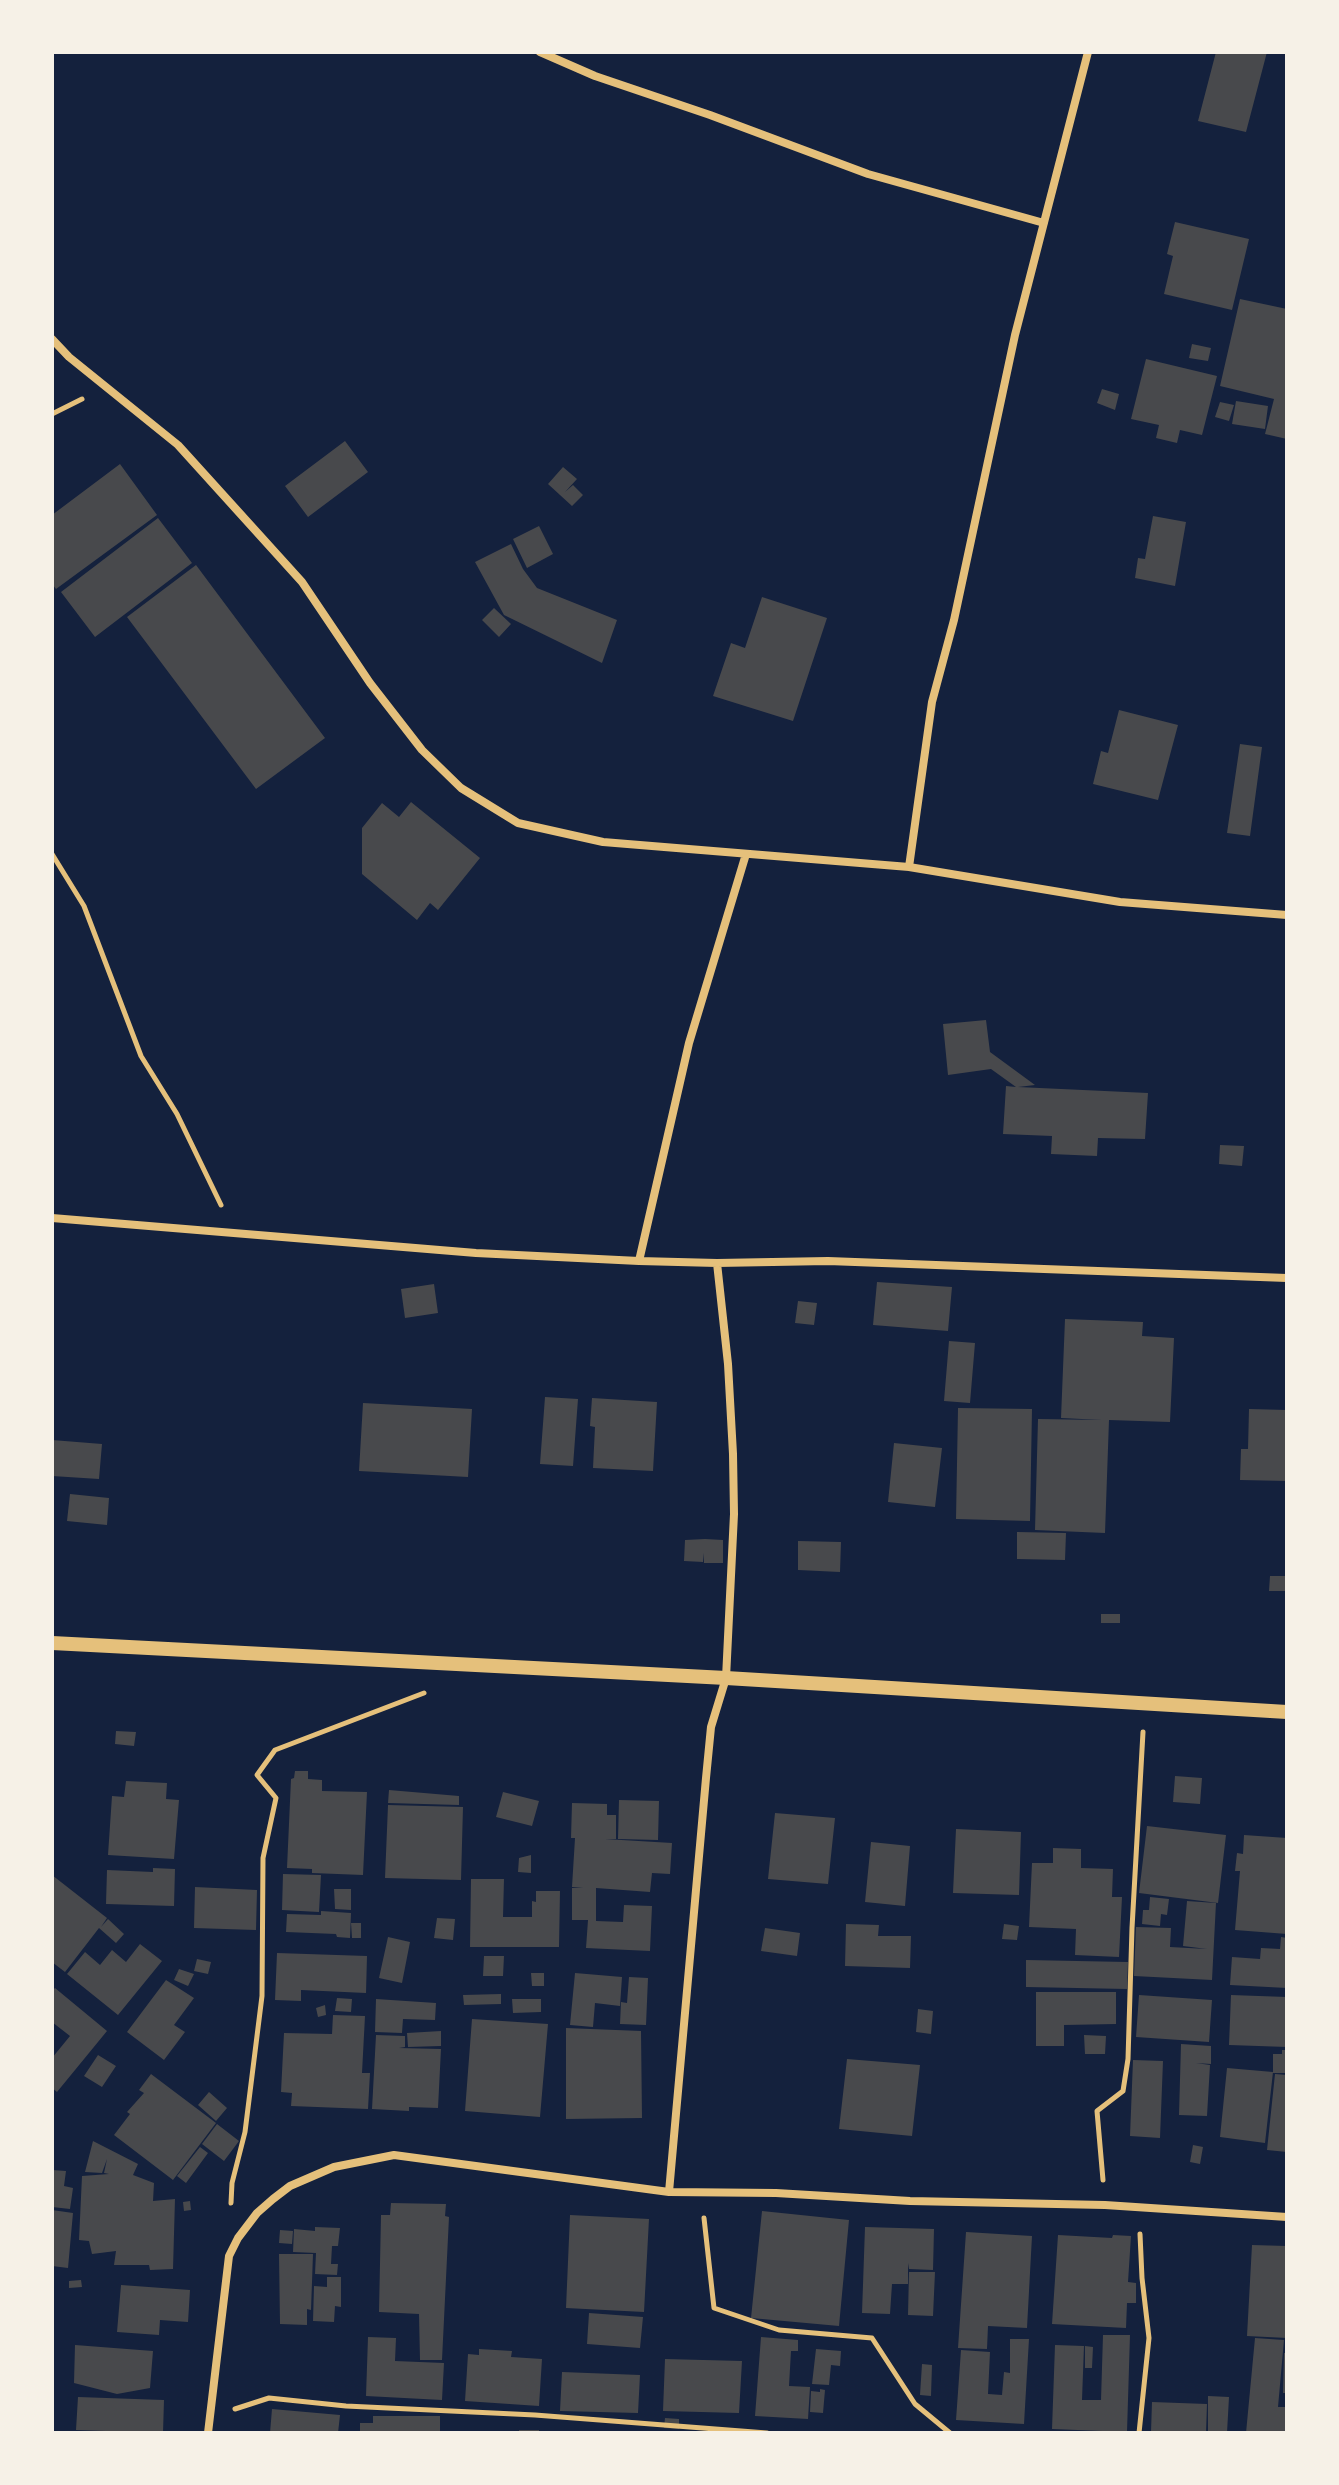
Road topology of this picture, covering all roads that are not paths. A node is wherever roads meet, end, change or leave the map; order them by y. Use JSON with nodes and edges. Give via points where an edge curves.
{"nodes":[{"id":1,"x":540,"y":52,"type":"edge"},
{"id":2,"x":1088,"y":52,"type":"edge"},
{"id":3,"x":1044,"y":223,"type":"junction"},
{"id":4,"x":52,"y":339,"type":"edge"},
{"id":5,"x":746,"y":854,"type":"junction"},
{"id":6,"x":909,"y":867,"type":"junction"},
{"id":7,"x":1287,"y":915,"type":"edge"},
{"id":8,"x":52,"y":1218,"type":"edge"},
{"id":9,"x":639,"y":1261,"type":"junction"},
{"id":10,"x":717,"y":1263,"type":"junction"},
{"id":11,"x":1287,"y":1278,"type":"edge"},
{"id":12,"x":52,"y":1643,"type":"edge"},
{"id":13,"x":726,"y":1678,"type":"junction"},
{"id":14,"x":1287,"y":1712,"type":"edge"},
{"id":15,"x":669,"y":2192,"type":"junction"},
{"id":16,"x":1287,"y":2217,"type":"edge"},
{"id":17,"x":208,"y":2433,"type":"edge"}],
"edges":[{"from":1,"to":3,"type":"street","via":[[868,174]]},
{"from":2,"to":3,"type":"street"},
{"from":3,"to":6,"type":"street","via":[[932,702]]},
{"from":4,"to":5,"type":"street","via":[[188,456],[302,582],[370,683],[422,750],[461,788],[518,823],[603,842]]},
{"from":5,"to":6,"type":"street"},
{"from":5,"to":9,"type":"street","via":[[689,1043]]},
{"from":6,"to":7,"type":"street","via":[[1120,902]]},
{"from":8,"to":9,"type":"street"},
{"from":9,"to":10,"type":"street"},
{"from":10,"to":11,"type":"street","via":[[828,1261]]},
{"from":10,"to":13,"type":"street","via":[[733,1454]]},
{"from":12,"to":13,"type":"street"},
{"from":13,"to":14,"type":"street"},
{"from":13,"to":15,"type":"street","via":[[708,1752]]},
{"from":15,"to":16,"type":"street","via":[[1105,2205]]},
{"from":15,"to":17,"type":"street","via":[[394,2155],[334,2167],[290,2186],[257,2213],[229,2256]]}]}
